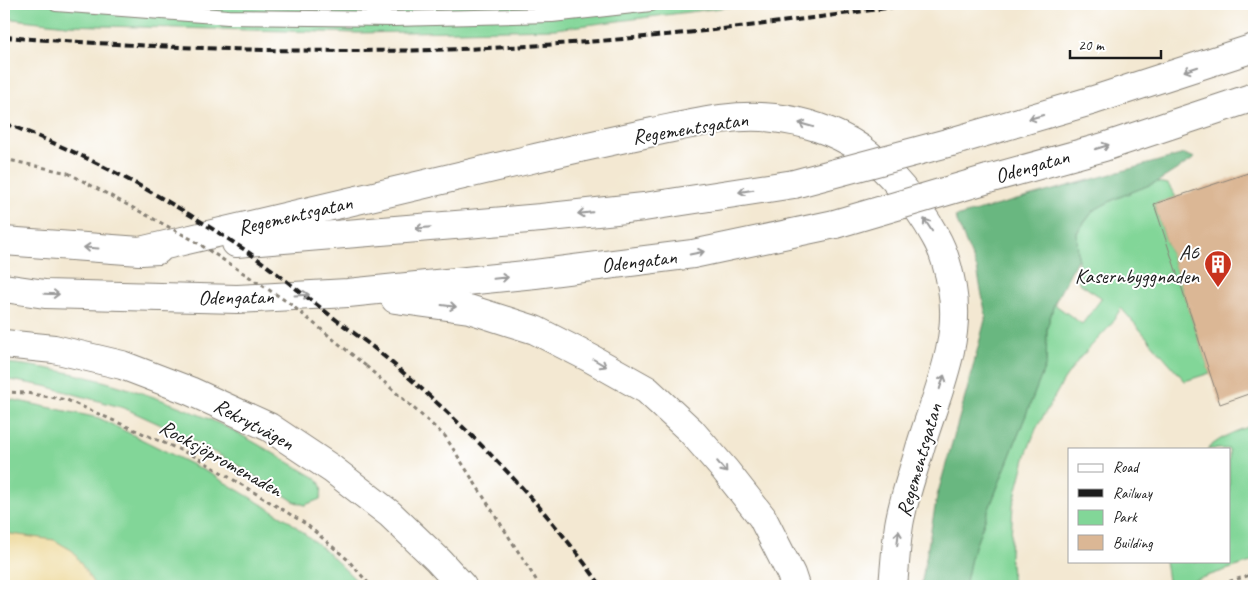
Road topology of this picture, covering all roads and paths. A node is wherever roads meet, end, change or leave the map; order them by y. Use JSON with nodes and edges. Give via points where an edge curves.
{"nodes":[{"id":1,"x":56,"y":4,"type":"edge"},
{"id":2,"x":651,"y":4,"type":"edge"},
{"id":3,"x":1254,"y":48,"type":"edge"},
{"id":4,"x":1254,"y":97,"type":"edge"},
{"id":5,"x":4,"y":159,"type":"edge"},
{"id":6,"x":4,"y":241,"type":"edge"},
{"id":7,"x":140,"y":251,"type":"junction"},
{"id":8,"x":4,"y":288,"type":"edge"},
{"id":9,"x":348,"y":293,"type":"junction"},
{"id":10,"x":4,"y":344,"type":"edge"},
{"id":11,"x":4,"y":392,"type":"edge"},
{"id":12,"x":1254,"y":574,"type":"edge"},
{"id":13,"x":4,"y":581,"type":"edge"},
{"id":14,"x":13,"y":586,"type":"edge"},
{"id":15,"x":371,"y":586,"type":"edge"},
{"id":16,"x":462,"y":586,"type":"edge"},
{"id":17,"x":540,"y":586,"type":"edge"},
{"id":18,"x":795,"y":586,"type":"edge"},
{"id":19,"x":893,"y":586,"type":"edge"},
{"id":20,"x":1214,"y":586,"type":"edge"}],
"edges":[{"from":1,"to":2,"type":"lane","via":[[228,17],[394,19],[552,15]]},
{"from":3,"to":7,"type":"main road","one_way":true,"bridge":true,"via":[[1094,100],[794,184],[644,207],[541,218]]},
{"from":9,"to":4,"type":"main road","name":"Odengatan","one_way":true,"bridge":true,"via":[[693,254],[835,224],[1104,147]]},
{"from":5,"to":17,"type":"path","bridge":true,"via":[[68,173],[193,240],[281,297],[445,436]]},
{"from":7,"to":6,"type":"main road","one_way":true},
{"from":19,"to":7,"type":"main road","name":"Regementsgatan","one_way":true,"via":[[900,523],[946,370],[954,326],[952,290],[936,238],[911,201],[859,147],[827,132],[775,118],[748,116],[707,121],[568,150]]},
{"from":8,"to":9,"type":"main road","name":"Odengatan","one_way":true,"via":[[45,294],[237,299]]},
{"from":9,"to":18,"type":"main road","one_way":true,"via":[[469,309],[535,330],[648,390],[691,431],[762,518]]},
{"from":10,"to":16,"type":"main road","name":"Rekrytvägen","via":[[54,348],[122,365],[269,427],[332,469],[390,514]]},
{"from":11,"to":15,"type":"path","name":"Rocksjöpromenaden","via":[[67,400],[196,456],[306,524],[347,559]]},
{"from":12,"to":20,"type":"path"},
{"from":13,"to":14,"type":"path"}]}
